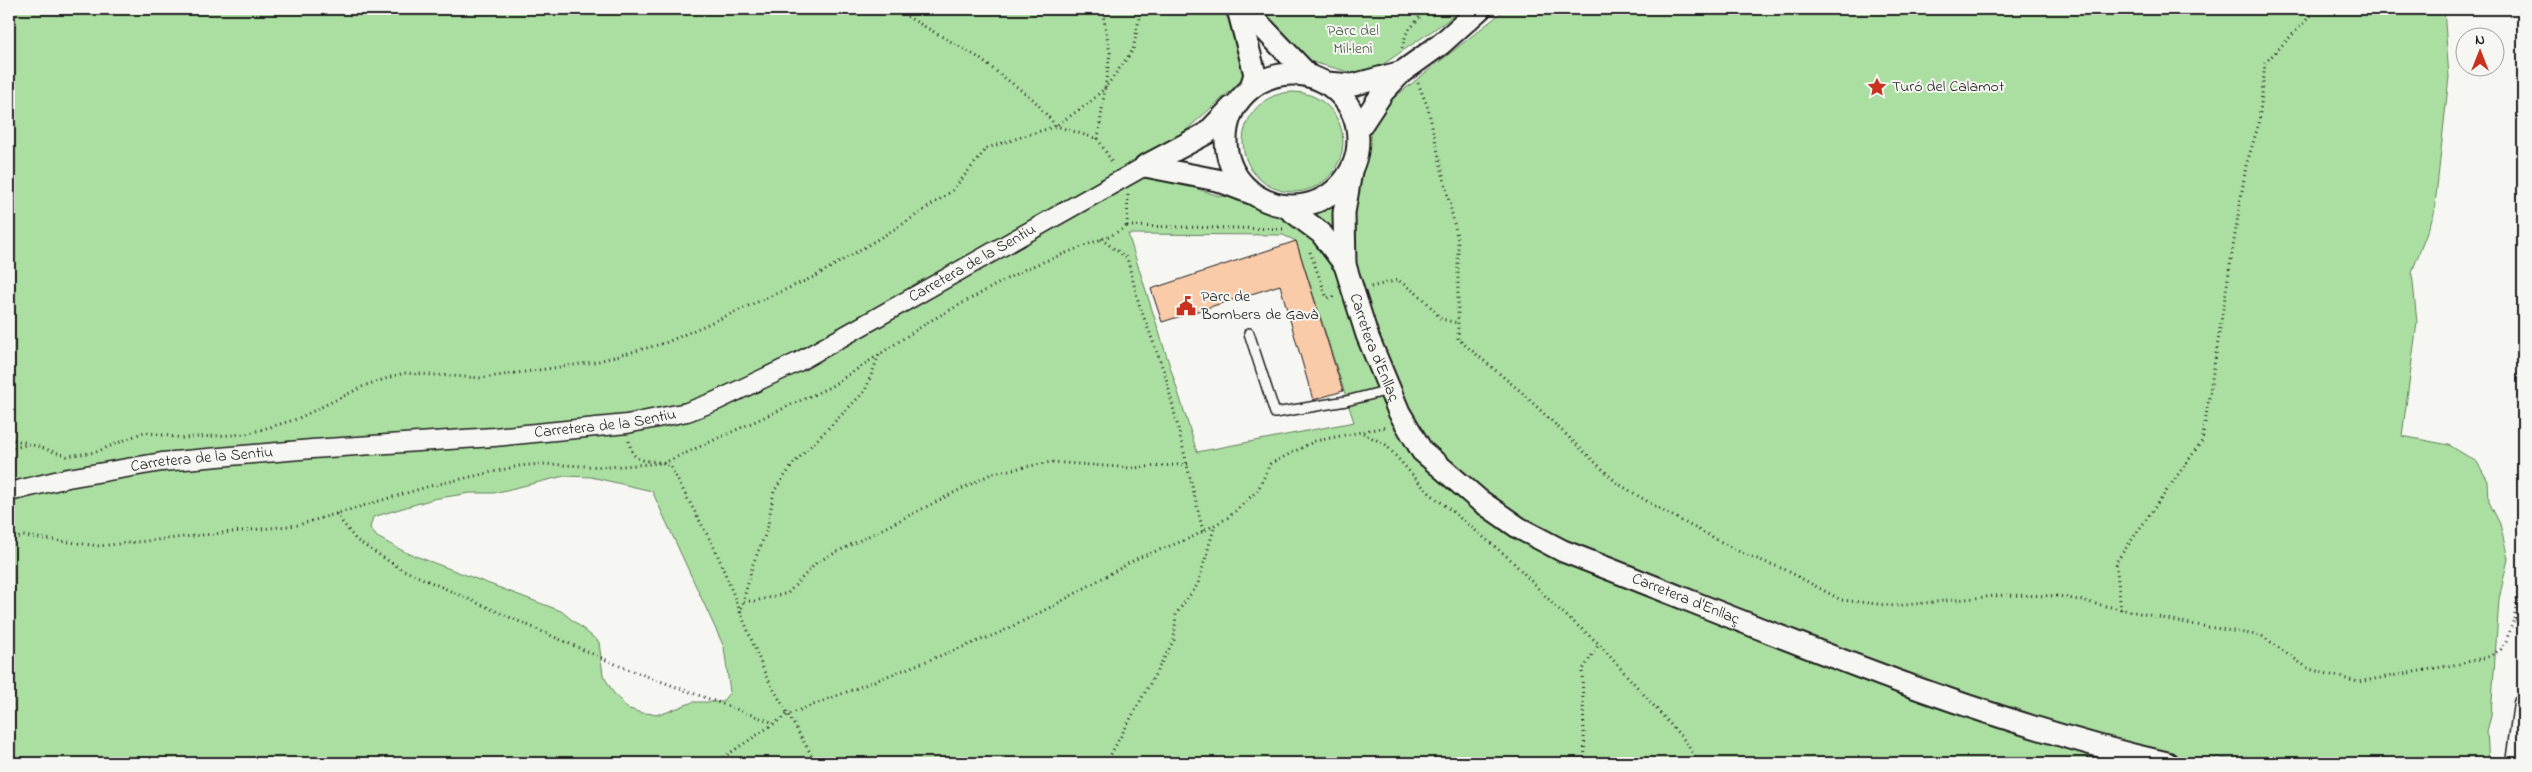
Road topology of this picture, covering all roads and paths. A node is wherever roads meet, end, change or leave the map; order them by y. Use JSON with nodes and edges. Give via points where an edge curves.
{"nodes":[{"id":1,"x":894,"y":9,"type":"edge"},
{"id":2,"x":1102,"y":9,"type":"edge"},
{"id":3,"x":1141,"y":9,"type":"edge"},
{"id":4,"x":1238,"y":9,"type":"edge"},
{"id":5,"x":1245,"y":9,"type":"edge"},
{"id":6,"x":1426,"y":9,"type":"edge"},
{"id":7,"x":1480,"y":9,"type":"edge"},
{"id":8,"x":2317,"y":9,"type":"edge"},
{"id":9,"x":1407,"y":69,"type":"junction"},
{"id":10,"x":1318,"y":79,"type":"junction"},
{"id":11,"x":1251,"y":87,"type":"junction"},
{"id":12,"x":1105,"y":88,"type":"junction"},
{"id":13,"x":1236,"y":103,"type":"junction"},
{"id":14,"x":1056,"y":126,"type":"junction"},
{"id":15,"x":1358,"y":130,"type":"junction"},
{"id":16,"x":1098,"y":139,"type":"junction"},
{"id":17,"x":1145,"y":166,"type":"junction"},
{"id":18,"x":1351,"y":171,"type":"junction"},
{"id":19,"x":1122,"y":180,"type":"junction"},
{"id":20,"x":1253,"y":194,"type":"junction"},
{"id":21,"x":1285,"y":206,"type":"junction"},
{"id":22,"x":1291,"y":229,"type":"dead end"},
{"id":23,"x":1101,"y":239,"type":"dead end"},
{"id":24,"x":1308,"y":247,"type":"dead end"},
{"id":25,"x":1345,"y":265,"type":"junction"},
{"id":26,"x":1369,"y":287,"type":"dead end"},
{"id":27,"x":1338,"y":295,"type":"dead end"},
{"id":28,"x":1458,"y":323,"type":"junction"},
{"id":29,"x":1249,"y":333,"type":"dead end"},
{"id":30,"x":879,"y":355,"type":"dead end"},
{"id":31,"x":1393,"y":399,"type":"junction"},
{"id":32,"x":627,"y":424,"type":"junction"},
{"id":33,"x":1363,"y":433,"type":"junction"},
{"id":34,"x":9,"y":439,"type":"edge"},
{"id":35,"x":30,"y":444,"type":"junction"},
{"id":36,"x":9,"y":449,"type":"edge"},
{"id":37,"x":1188,"y":464,"type":"junction"},
{"id":38,"x":9,"y":492,"type":"edge"},
{"id":39,"x":336,"y":514,"type":"dead end"},
{"id":40,"x":1215,"y":525,"type":"junction"},
{"id":41,"x":1203,"y":531,"type":"junction"},
{"id":42,"x":2523,"y":562,"type":"edge"},
{"id":43,"x":744,"y":601,"type":"junction"},
{"id":44,"x":2121,"y":610,"type":"junction"},
{"id":45,"x":740,"y":614,"type":"junction"},
{"id":46,"x":2523,"y":619,"type":"edge"},
{"id":47,"x":2514,"y":620,"type":"junction"},
{"id":48,"x":1599,"y":644,"type":"junction"},
{"id":49,"x":2523,"y":702,"type":"edge"},
{"id":50,"x":787,"y":715,"type":"junction"},
{"id":51,"x":774,"y":723,"type":"junction"},
{"id":52,"x":715,"y":763,"type":"edge"},
{"id":53,"x":816,"y":763,"type":"edge"},
{"id":54,"x":1106,"y":763,"type":"edge"},
{"id":55,"x":1585,"y":763,"type":"edge"},
{"id":56,"x":1699,"y":763,"type":"edge"},
{"id":57,"x":2167,"y":763,"type":"edge"},
{"id":58,"x":2514,"y":763,"type":"edge"}],
"edges":[{"from":1,"to":14,"type":"path","via":[[976,56],[1034,100]]},
{"from":2,"to":12,"type":"path","via":[[1110,53]]},
{"from":3,"to":12,"type":"path","via":[[1133,50]]},
{"from":4,"to":11,"type":"street","via":[[1255,74]]},
{"from":5,"to":10,"type":"street"},
{"from":6,"to":9,"type":"path","via":[[1406,34],[1401,47]]},
{"from":7,"to":9,"type":"street"},
{"from":8,"to":44,"type":"path","via":[[2265,63],[2259,123],[2246,166],[2202,441],[2116,562]]},
{"from":9,"to":10,"type":"street","via":[[1353,86]]},
{"from":9,"to":15,"type":"street","via":[[1383,92]]},
{"from":9,"to":28,"type":"path","via":[[1428,108],[1458,241]]},
{"from":10,"to":11,"type":"street","via":[[1282,75],[1269,77]]},
{"from":10,"to":15,"type":"street","via":[[1341,95],[1352,111]]},
{"from":11,"to":13,"type":"street"},
{"from":12,"to":14,"type":"path"},
{"from":12,"to":16,"type":"path"},
{"from":13,"to":17,"type":"street","name":"Carretera de la Sentiu","via":[[1207,133]]},
{"from":13,"to":20,"type":"street","via":[[1227,122],[1225,142],[1238,180]]},
{"from":14,"to":16,"type":"path"},
{"from":14,"to":35,"type":"path","via":[[987,148],[952,191],[816,276],[665,343],[595,362],[482,378],[404,373],[366,386],[297,419],[246,434],[182,438],[144,432],[96,452],[67,456]]},
{"from":15,"to":18,"type":"street","via":[[1358,151]]},
{"from":16,"to":19,"type":"path"},
{"from":17,"to":19,"type":"street","name":"Carretera de la Sentiu"},
{"from":17,"to":20,"type":"street","via":[[1217,180]]},
{"from":18,"to":21,"type":"street","via":[[1339,187],[1323,199]]},
{"from":18,"to":25,"type":"street","name":"Carretera d'Enllaç","via":[[1344,213]]},
{"from":19,"to":22,"type":"path","via":[[1128,194],[1126,226]]},
{"from":19,"to":32,"type":"street","name":"Carretera de la Sentiu","via":[[798,362],[687,412]]},
{"from":20,"to":21,"type":"street"},
{"from":21,"to":25,"type":"street","name":"Carretera d'Enllaç","via":[[1321,233]]},
{"from":23,"to":37,"type":"path","via":[[1127,258],[1139,304],[1165,374]]},
{"from":24,"to":27,"type":"path","via":[[1326,298]]},
{"from":25,"to":31,"type":"street","name":"Carretera d'Enllaç","via":[[1367,335]]},
{"from":26,"to":28,"type":"path","via":[[1398,280],[1423,298],[1441,320]]},
{"from":28,"to":44,"type":"path","via":[[1458,339],[1519,390],[1617,483],[1734,549],[1786,570],[1841,600],[1895,606],[2005,595],[2059,596]]},
{"from":29,"to":31,"type":"lane","via":[[1275,413],[1346,401]]},
{"from":30,"to":43,"type":"path","via":[[864,391],[794,463],[774,491],[767,530]]},
{"from":31,"to":33,"type":"path","via":[[1386,428]]},
{"from":31,"to":57,"type":"street","name":"Carretera d'Enllaç","via":[[1422,451],[1479,500],[1519,528],[1563,551],[1966,707],[2115,752]]},
{"from":32,"to":38,"type":"street","name":"Carretera de la Sentiu","via":[[162,462]]},
{"from":32,"to":45,"type":"path","via":[[631,454],[636,459],[670,466],[712,543]]},
{"from":33,"to":40,"type":"path","via":[[1315,441],[1270,464],[1258,490],[1229,517]]},
{"from":33,"to":48,"type":"path","via":[[1386,445],[1426,490],[1510,559],[1555,606]]},
{"from":34,"to":35,"type":"path"},
{"from":35,"to":36,"type":"path"},
{"from":37,"to":41,"type":"path"},
{"from":37,"to":43,"type":"path","via":[[1132,468],[1051,462],[993,473],[817,562],[788,593],[755,602]]},
{"from":39,"to":51,"type":"path","via":[[356,540],[401,569],[622,667]]},
{"from":40,"to":41,"type":"path"},
{"from":40,"to":54,"type":"path","via":[[1198,584],[1176,614],[1174,640]]},
{"from":41,"to":50,"type":"path","via":[[1138,558],[999,633]]},
{"from":42,"to":47,"type":"path"},
{"from":43,"to":45,"type":"path"},
{"from":44,"to":47,"type":"path","via":[[2262,636],[2308,669],[2358,682],[2491,656],[2501,649]]},
{"from":45,"to":50,"type":"path","via":[[766,676]]},
{"from":46,"to":47,"type":"path"},
{"from":48,"to":55,"type":"path","via":[[1582,671]]},
{"from":48,"to":56,"type":"path","via":[[1685,741]]},
{"from":49,"to":58,"type":"street"},
{"from":50,"to":51,"type":"path"},
{"from":50,"to":53,"type":"path"},
{"from":51,"to":52,"type":"path"}]}
